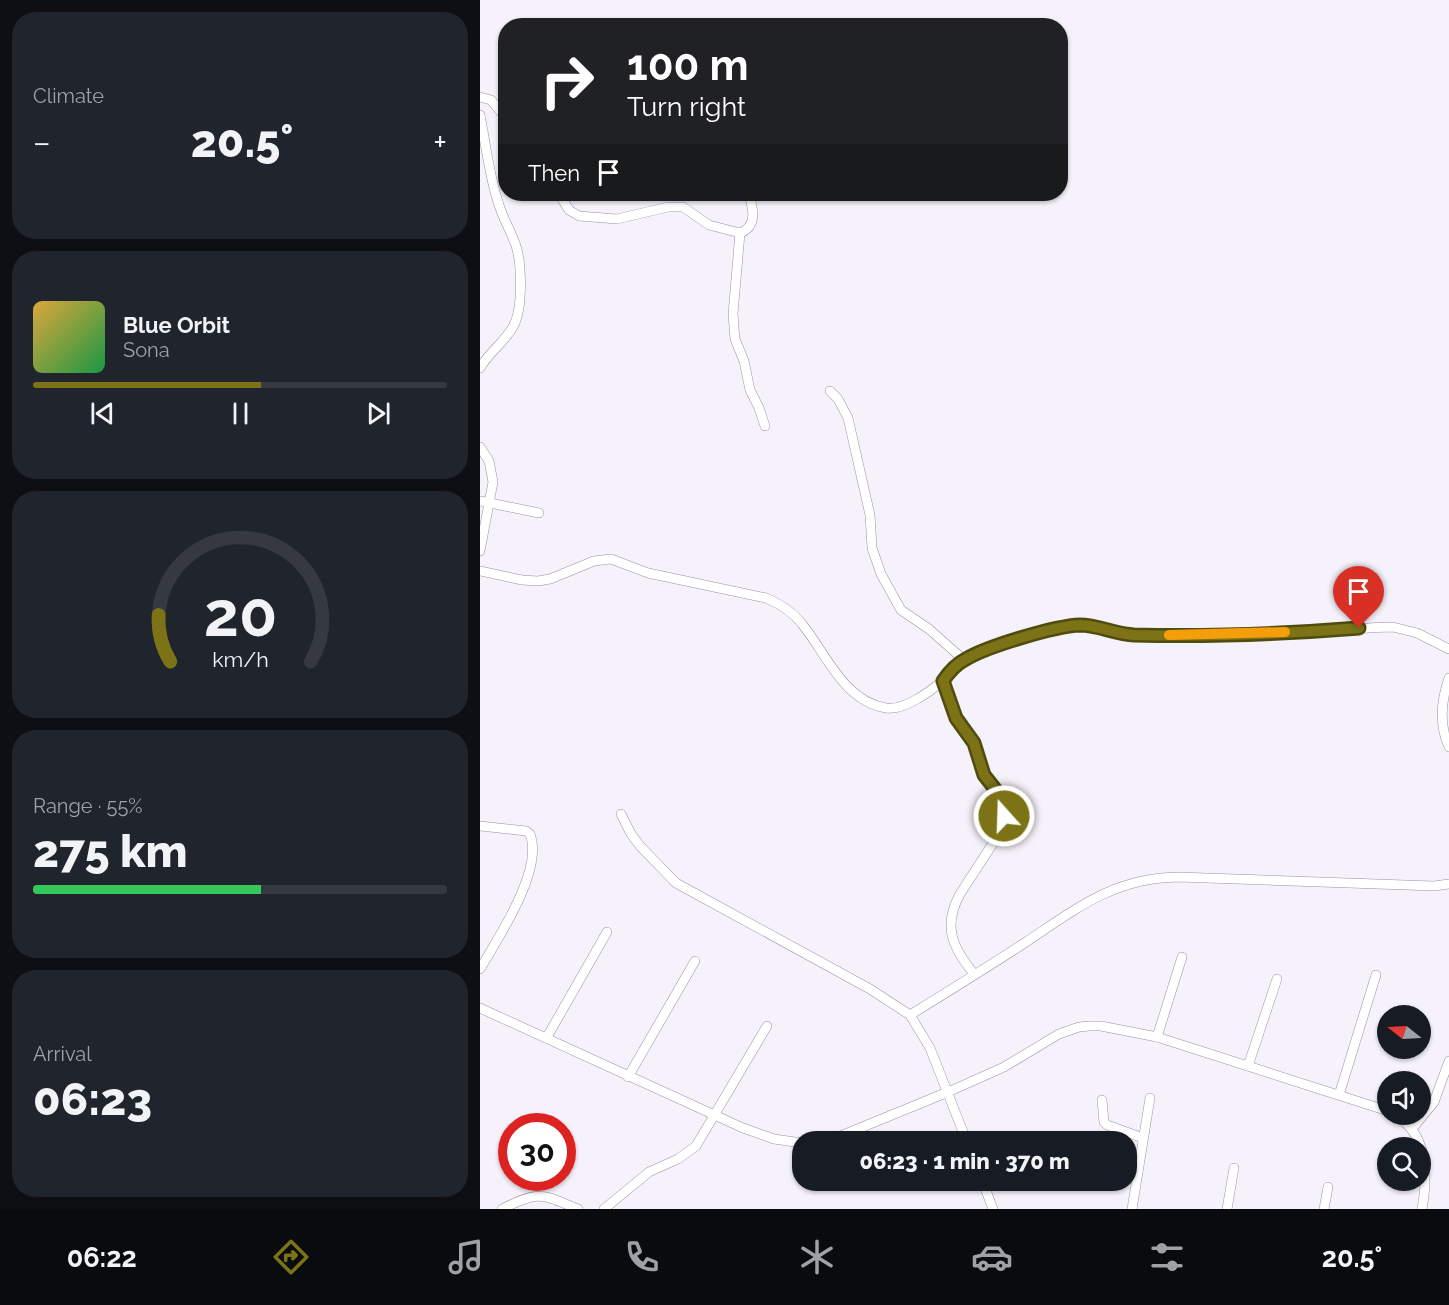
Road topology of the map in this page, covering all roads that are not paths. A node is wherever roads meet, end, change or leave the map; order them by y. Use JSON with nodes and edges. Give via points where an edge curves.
{"nodes":[{"id":1,"x":480,"y":97,"type":"edge"},
{"id":2,"x":498,"y":109,"type":"edge"},
{"id":3,"x":480,"y":115,"type":"edge"},
{"id":4,"x":498,"y":200,"type":"edge"},
{"id":5,"x":498,"y":201,"type":"edge"},
{"id":6,"x":563,"y":201,"type":"edge"},
{"id":7,"x":751,"y":201,"type":"edge"},
{"id":8,"x":740,"y":233,"type":"junction"},
{"id":9,"x":480,"y":367,"type":"edge"},
{"id":10,"x":830,"y":391,"type":"dead end"},
{"id":11,"x":765,"y":426,"type":"dead end"},
{"id":12,"x":480,"y":447,"type":"edge"},
{"id":13,"x":485,"y":502,"type":"edge"},
{"id":14,"x":538,"y":513,"type":"dead end"},
{"id":15,"x":480,"y":551,"type":"edge"},
{"id":16,"x":480,"y":572,"type":"edge"},
{"id":17,"x":1449,"y":649,"type":"edge"},
{"id":18,"x":964,"y":660,"type":"junction"},
{"id":19,"x":1449,"y":678,"type":"edge"},
{"id":20,"x":943,"y":681,"type":"junction"},
{"id":21,"x":1449,"y":747,"type":"edge"},
{"id":22,"x":621,"y":814,"type":"dead end"},
{"id":23,"x":480,"y":826,"type":"edge"},
{"id":24,"x":1449,"y":884,"type":"edge"},
{"id":25,"x":607,"y":932,"type":"dead end"},
{"id":26,"x":1182,"y":957,"type":"dead end"},
{"id":27,"x":695,"y":961,"type":"dead end"},
{"id":28,"x":480,"y":969,"type":"edge"},
{"id":29,"x":974,"y":974,"type":"junction"},
{"id":30,"x":1376,"y":975,"type":"dead end"},
{"id":31,"x":1277,"y":979,"type":"dead end"},
{"id":32,"x":480,"y":1008,"type":"edge"},
{"id":33,"x":910,"y":1015,"type":"junction"},
{"id":34,"x":767,"y":1026,"type":"dead end"},
{"id":35,"x":1157,"y":1036,"type":"junction"},
{"id":36,"x":547,"y":1037,"type":"junction"},
{"id":37,"x":1449,"y":1061,"type":"edge"},
{"id":38,"x":1248,"y":1066,"type":"junction"},
{"id":39,"x":628,"y":1077,"type":"junction"},
{"id":40,"x":948,"y":1092,"type":"junction"},
{"id":41,"x":1339,"y":1095,"type":"junction"},
{"id":42,"x":1150,"y":1098,"type":"dead end"},
{"id":43,"x":1102,"y":1100,"type":"dead end"},
{"id":44,"x":1377,"y":1107,"type":"edge"},
{"id":45,"x":715,"y":1116,"type":"junction"},
{"id":46,"x":1408,"y":1125,"type":"edge"},
{"id":47,"x":1412,"y":1130,"type":"junction"},
{"id":48,"x":853,"y":1131,"type":"edge"},
{"id":49,"x":963,"y":1131,"type":"edge"},
{"id":50,"x":1143,"y":1138,"type":"junction"},
{"id":51,"x":792,"y":1142,"type":"edge"},
{"id":52,"x":1234,"y":1168,"type":"dead end"},
{"id":53,"x":1328,"y":1187,"type":"dead end"},
{"id":54,"x":986,"y":1191,"type":"edge"},
{"id":55,"x":502,"y":1209,"type":"edge"},
{"id":56,"x":578,"y":1209,"type":"edge"},
{"id":57,"x":604,"y":1209,"type":"edge"},
{"id":58,"x":993,"y":1209,"type":"edge"},
{"id":59,"x":1132,"y":1209,"type":"edge"},
{"id":60,"x":1227,"y":1209,"type":"edge"},
{"id":61,"x":1324,"y":1209,"type":"edge"},
{"id":62,"x":1422,"y":1209,"type":"edge"}],
"edges":[{"from":1,"to":2,"type":"street","via":[[491,100]]},
{"from":3,"to":4,"type":"street"},
{"from":5,"to":9,"type":"street","via":[[520,265],[518,306],[514,326]]},
{"from":6,"to":8,"type":"street","via":[[579,216],[617,219],[683,207],[709,225]]},
{"from":7,"to":8,"type":"street","via":[[754,216],[751,226]]},
{"from":8,"to":11,"type":"street","via":[[733,314],[735,339]]},
{"from":10,"to":18,"type":"street","via":[[848,418],[870,515],[872,548],[881,574],[901,610]]},
{"from":12,"to":13,"type":"street","via":[[493,471]]},
{"from":13,"to":14,"type":"street"},
{"from":13,"to":15,"type":"street"},
{"from":16,"to":20,"type":"street","via":[[538,581],[611,559],[648,573],[755,594],[780,604],[804,625],[846,685],[877,705],[894,708],[911,703]]},
{"from":17,"to":18,"type":"street","via":[[1417,633],[1393,627],[1136,635],[1081,625],[1026,637]]},
{"from":18,"to":20,"type":"street"},
{"from":19,"to":21,"type":"street","via":[[1442,709]]},
{"from":20,"to":29,"type":"street","via":[[956,718],[974,743],[984,775],[1003,805],[999,834],[954,904],[951,919],[954,944]]},
{"from":22,"to":33,"type":"street","via":[[640,846],[676,883]]},
{"from":23,"to":28,"type":"street","via":[[526,831],[532,842],[522,892]]},
{"from":24,"to":29,"type":"street","via":[[1179,877],[1140,880],[1078,906]]},
{"from":25,"to":36,"type":"street"},
{"from":26,"to":35,"type":"street"},
{"from":27,"to":39,"type":"street"},
{"from":29,"to":33,"type":"street"},
{"from":30,"to":41,"type":"street"},
{"from":31,"to":38,"type":"street"},
{"from":32,"to":36,"type":"street"},
{"from":33,"to":40,"type":"street","via":[[930,1048]]},
{"from":34,"to":45,"type":"street"},
{"from":35,"to":38,"type":"street"},
{"from":35,"to":40,"type":"street","via":[[1101,1026],[1079,1027]]},
{"from":36,"to":39,"type":"street"},
{"from":37,"to":47,"type":"street","via":[[1434,1102]]},
{"from":38,"to":41,"type":"street"},
{"from":39,"to":45,"type":"street"},
{"from":40,"to":48,"type":"street"},
{"from":40,"to":49,"type":"street"},
{"from":41,"to":44,"type":"street"},
{"from":42,"to":50,"type":"street"},
{"from":43,"to":50,"type":"street","via":[[1107,1125]]},
{"from":45,"to":51,"type":"street","via":[[774,1139]]},
{"from":45,"to":57,"type":"street","via":[[689,1153],[649,1172]]},
{"from":46,"to":47,"type":"street"},
{"from":47,"to":62,"type":"street","via":[[1425,1159]]},
{"from":50,"to":59,"type":"street"},
{"from":52,"to":60,"type":"street"},
{"from":53,"to":61,"type":"street"},
{"from":54,"to":58,"type":"street"},
{"from":55,"to":56,"type":"street","via":[[541,1195]]}]}
